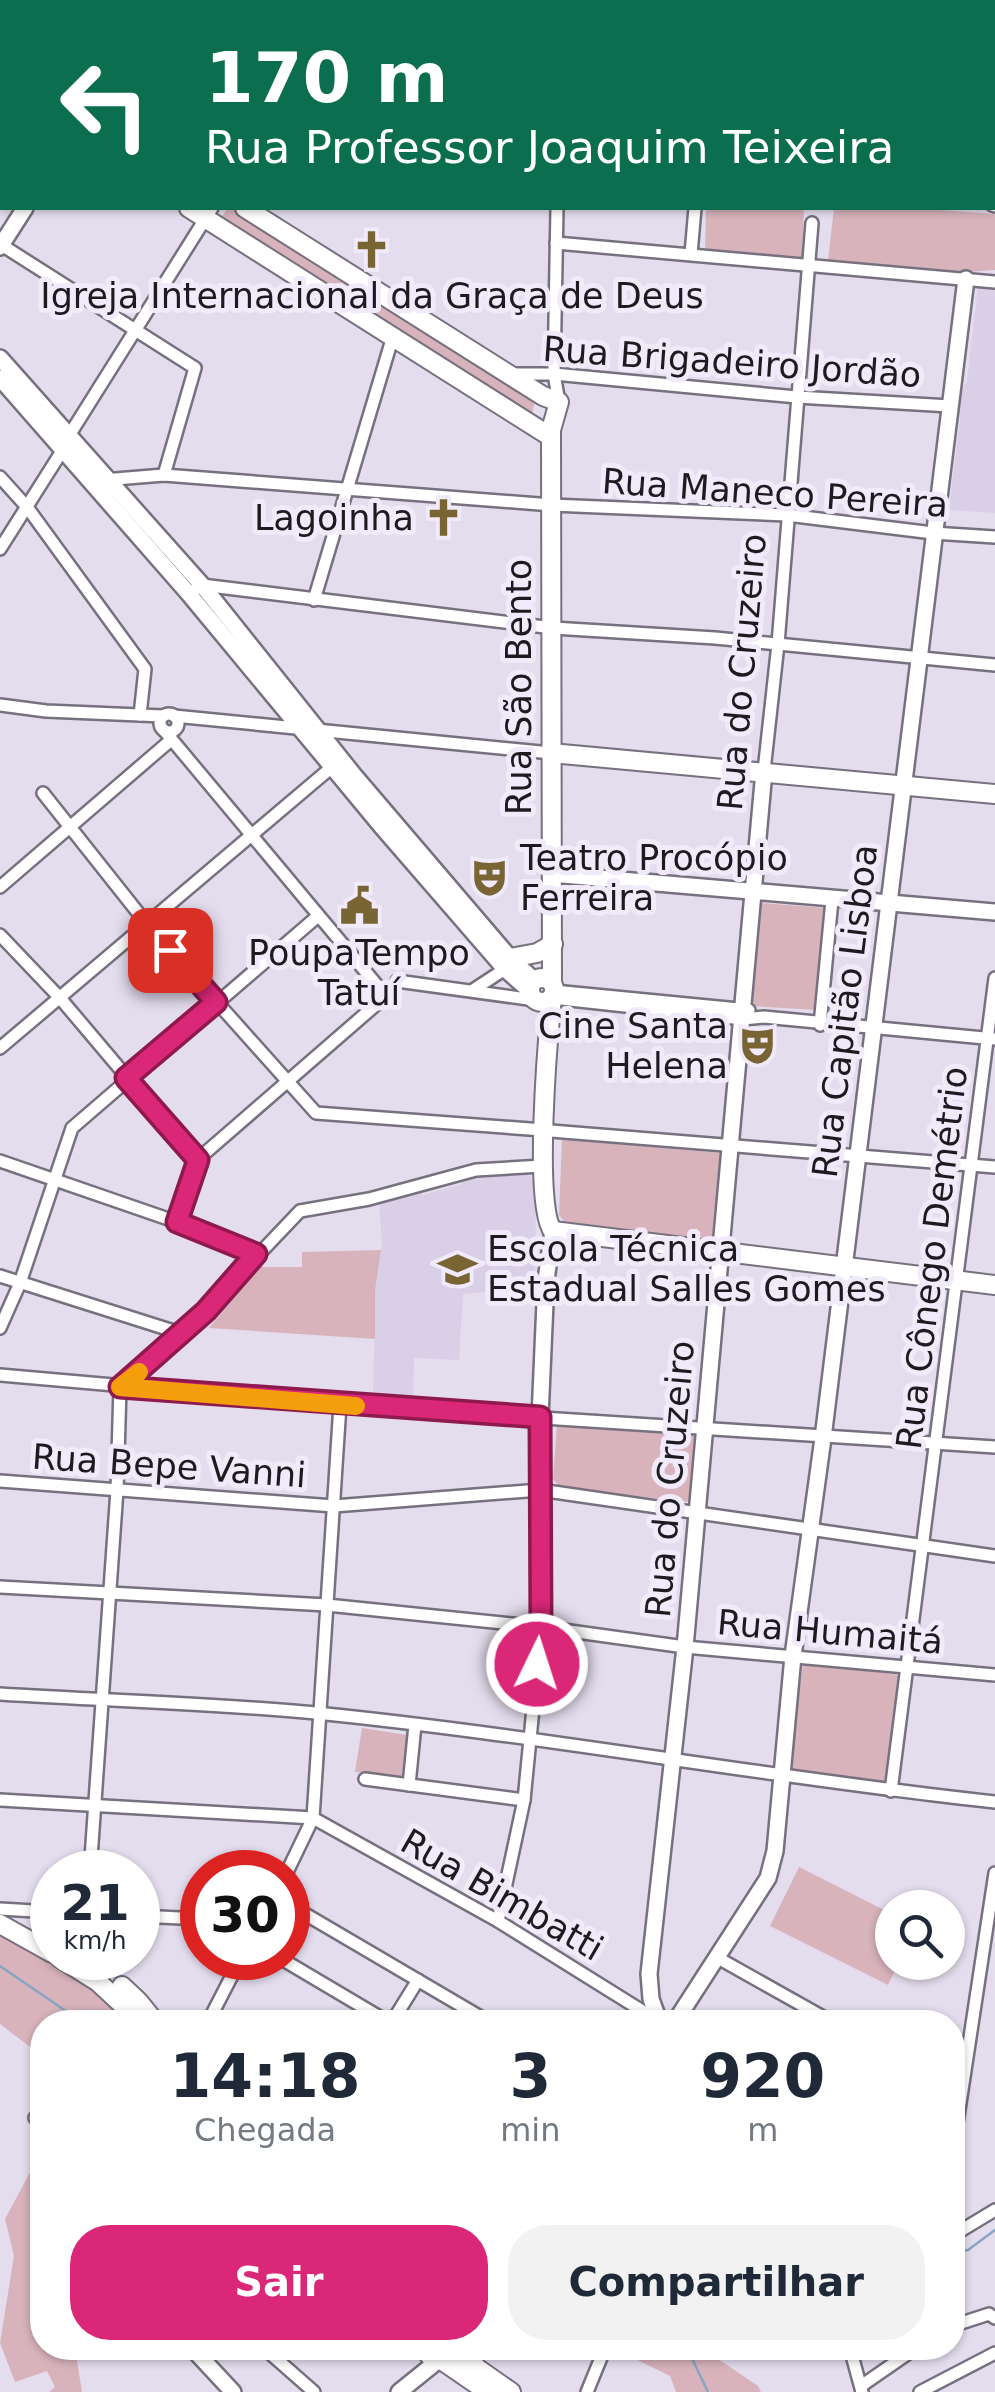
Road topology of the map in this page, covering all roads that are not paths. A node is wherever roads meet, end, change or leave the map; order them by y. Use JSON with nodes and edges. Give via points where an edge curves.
{"nodes":[{"id":1,"x":24,"y":210,"type":"edge"},
{"id":2,"x":248,"y":210,"type":"edge"},
{"id":3,"x":557,"y":210,"type":"edge"},
{"id":4,"x":695,"y":210,"type":"edge"},
{"id":5,"x":202,"y":211,"type":"edge"},
{"id":6,"x":812,"y":223,"type":"dead end"},
{"id":7,"x":556,"y":243,"type":"junction"},
{"id":8,"x":0,"y":245,"type":"edge"},
{"id":9,"x":692,"y":254,"type":"junction"},
{"id":10,"x":807,"y":266,"type":"junction"},
{"id":11,"x":966,"y":279,"type":"junction"},
{"id":12,"x":995,"y":282,"type":"edge"},
{"id":13,"x":134,"y":329,"type":"junction"},
{"id":14,"x":393,"y":336,"type":"junction"},
{"id":15,"x":0,"y":358,"type":"edge"},
{"id":16,"x":509,"y":374,"type":"junction"},
{"id":17,"x":554,"y":374,"type":"junction"},
{"id":18,"x":0,"y":378,"type":"edge"},
{"id":19,"x":798,"y":397,"type":"junction"},
{"id":20,"x":551,"y":399,"type":"junction"},
{"id":21,"x":950,"y":406,"type":"junction"},
{"id":22,"x":70,"y":434,"type":"junction"},
{"id":23,"x":551,"y":434,"type":"junction"},
{"id":24,"x":62,"y":451,"type":"junction"},
{"id":25,"x":164,"y":475,"type":"junction"},
{"id":26,"x":0,"y":477,"type":"edge"},
{"id":27,"x":100,"y":483,"type":"junction"},
{"id":28,"x":345,"y":490,"type":"junction"},
{"id":29,"x":552,"y":505,"type":"junction"},
{"id":30,"x":27,"y":507,"type":"junction"},
{"id":31,"x":787,"y":516,"type":"junction"},
{"id":32,"x":933,"y":534,"type":"junction"},
{"id":33,"x":995,"y":537,"type":"edge"},
{"id":34,"x":0,"y":550,"type":"edge"},
{"id":35,"x":196,"y":590,"type":"junction"},
{"id":36,"x":314,"y":600,"type":"junction"},
{"id":37,"x":553,"y":628,"type":"junction"},
{"id":38,"x":778,"y":644,"type":"junction"},
{"id":39,"x":920,"y":659,"type":"junction"},
{"id":40,"x":995,"y":665,"type":"edge"},
{"id":41,"x":0,"y":704,"type":"edge"},
{"id":42,"x":140,"y":715,"type":"junction"},
{"id":43,"x":170,"y":725,"type":"junction"},
{"id":44,"x":298,"y":728,"type":"junction"},
{"id":45,"x":315,"y":729,"type":"junction"},
{"id":46,"x":552,"y":753,"type":"junction"},
{"id":47,"x":332,"y":768,"type":"junction"},
{"id":48,"x":764,"y":771,"type":"junction"},
{"id":49,"x":904,"y":785,"type":"junction"},
{"id":50,"x":42,"y":793,"type":"dead end"},
{"id":51,"x":995,"y":794,"type":"edge"},
{"id":52,"x":70,"y":828,"type":"junction"},
{"id":53,"x":251,"y":836,"type":"junction"},
{"id":54,"x":551,"y":874,"type":"junction"},
{"id":55,"x":0,"y":887,"type":"edge"},
{"id":56,"x":750,"y":892,"type":"junction"},
{"id":57,"x":832,"y":900,"type":"junction"},
{"id":58,"x":890,"y":904,"type":"junction"},
{"id":59,"x":995,"y":912,"type":"edge"},
{"id":60,"x":318,"y":916,"type":"junction"},
{"id":61,"x":147,"y":924,"type":"junction"},
{"id":62,"x":0,"y":934,"type":"edge"},
{"id":63,"x":553,"y":944,"type":"junction"},
{"id":64,"x":507,"y":964,"type":"junction"},
{"id":65,"x":995,"y":978,"type":"edge"},
{"id":66,"x":397,"y":981,"type":"dead end"},
{"id":67,"x":474,"y":990,"type":"junction"},
{"id":68,"x":542,"y":991,"type":"junction"},
{"id":69,"x":60,"y":998,"type":"junction"},
{"id":70,"x":216,"y":1002,"type":"junction"},
{"id":71,"x":743,"y":1013,"type":"junction"},
{"id":72,"x":820,"y":1025,"type":"junction"},
{"id":73,"x":874,"y":1029,"type":"junction"},
{"id":74,"x":991,"y":1039,"type":"edge"},
{"id":75,"x":0,"y":1048,"type":"edge"},
{"id":76,"x":126,"y":1078,"type":"junction"},
{"id":77,"x":289,"y":1082,"type":"junction"},
{"id":78,"x":547,"y":1130,"type":"junction"},
{"id":79,"x":731,"y":1146,"type":"junction"},
{"id":80,"x":858,"y":1157,"type":"junction"},
{"id":81,"x":198,"y":1160,"type":"junction"},
{"id":82,"x":0,"y":1161,"type":"edge"},
{"id":83,"x":542,"y":1166,"type":"junction"},
{"id":84,"x":970,"y":1166,"type":"junction"},
{"id":85,"x":995,"y":1168,"type":"edge"},
{"id":86,"x":55,"y":1180,"type":"junction"},
{"id":87,"x":177,"y":1222,"type":"junction"},
{"id":88,"x":553,"y":1231,"type":"junction"},
{"id":89,"x":721,"y":1251,"type":"junction"},
{"id":90,"x":256,"y":1254,"type":"junction"},
{"id":91,"x":843,"y":1266,"type":"junction"},
{"id":92,"x":0,"y":1276,"type":"edge"},
{"id":93,"x":546,"y":1280,"type":"junction"},
{"id":94,"x":956,"y":1280,"type":"junction"},
{"id":95,"x":20,"y":1283,"type":"junction"},
{"id":96,"x":995,"y":1285,"type":"edge"},
{"id":97,"x":0,"y":1328,"type":"edge"},
{"id":98,"x":182,"y":1334,"type":"junction"},
{"id":99,"x":0,"y":1376,"type":"edge"},
{"id":100,"x":120,"y":1387,"type":"junction"},
{"id":101,"x":340,"y":1405,"type":"junction"},
{"id":102,"x":540,"y":1417,"type":"junction"},
{"id":103,"x":703,"y":1428,"type":"junction"},
{"id":104,"x":823,"y":1438,"type":"junction"},
{"id":105,"x":937,"y":1444,"type":"junction"},
{"id":106,"x":995,"y":1447,"type":"edge"},
{"id":107,"x":0,"y":1481,"type":"edge"},
{"id":108,"x":117,"y":1490,"type":"junction"},
{"id":109,"x":540,"y":1490,"type":"junction"},
{"id":110,"x":334,"y":1506,"type":"junction"},
{"id":111,"x":696,"y":1515,"type":"junction"},
{"id":112,"x":811,"y":1529,"type":"junction"},
{"id":113,"x":923,"y":1544,"type":"junction"},
{"id":114,"x":995,"y":1556,"type":"edge"},
{"id":115,"x":0,"y":1587,"type":"edge"},
{"id":116,"x":110,"y":1594,"type":"junction"},
{"id":117,"x":326,"y":1606,"type":"junction"},
{"id":118,"x":541,"y":1627,"type":"junction"},
{"id":119,"x":686,"y":1648,"type":"junction"},
{"id":120,"x":792,"y":1656,"type":"junction"},
{"id":121,"x":908,"y":1666,"type":"junction"},
{"id":122,"x":995,"y":1675,"type":"edge"},
{"id":123,"x":0,"y":1694,"type":"edge"},
{"id":124,"x":100,"y":1701,"type":"junction"},
{"id":125,"x":322,"y":1714,"type":"junction"},
{"id":126,"x":415,"y":1724,"type":"junction"},
{"id":127,"x":529,"y":1738,"type":"junction"},
{"id":128,"x":672,"y":1758,"type":"junction"},
{"id":129,"x":780,"y":1777,"type":"junction"},
{"id":130,"x":365,"y":1778,"type":"dead end"},
{"id":131,"x":408,"y":1784,"type":"junction"},
{"id":132,"x":891,"y":1791,"type":"junction"},
{"id":133,"x":0,"y":1800,"type":"edge"},
{"id":134,"x":524,"y":1800,"type":"junction"},
{"id":135,"x":995,"y":1802,"type":"edge"},
{"id":136,"x":94,"y":1808,"type":"junction"},
{"id":137,"x":313,"y":1818,"type":"junction"},
{"id":138,"x":91,"y":1850,"type":"edge"},
{"id":139,"x":298,"y":1850,"type":"edge"},
{"id":140,"x":995,"y":1873,"type":"edge"},
{"id":141,"x":0,"y":1910,"type":"edge"},
{"id":142,"x":30,"y":1911,"type":"edge"},
{"id":143,"x":310,"y":1917,"type":"edge"},
{"id":144,"x":498,"y":1922,"type":"junction"},
{"id":145,"x":0,"y":1924,"type":"edge"},
{"id":146,"x":30,"y":1927,"type":"edge"},
{"id":147,"x":30,"y":1941,"type":"edge"},
{"id":148,"x":718,"y":1958,"type":"junction"},
{"id":149,"x":310,"y":1975,"type":"edge"},
{"id":150,"x":95,"y":1980,"type":"edge"},
{"id":151,"x":112,"y":1980,"type":"edge"},
{"id":152,"x":230,"y":1980,"type":"edge"},
{"id":153,"x":418,"y":1980,"type":"junction"},
{"id":154,"x":128,"y":2010,"type":"edge"},
{"id":155,"x":145,"y":2010,"type":"edge"},
{"id":156,"x":214,"y":2010,"type":"edge"},
{"id":157,"x":369,"y":2010,"type":"edge"},
{"id":158,"x":398,"y":2010,"type":"edge"},
{"id":159,"x":469,"y":2010,"type":"edge"},
{"id":160,"x":641,"y":2010,"type":"edge"},
{"id":161,"x":656,"y":2010,"type":"edge"},
{"id":162,"x":683,"y":2010,"type":"edge"},
{"id":163,"x":811,"y":2010,"type":"edge"},
{"id":164,"x":965,"y":2052,"type":"edge"},
{"id":165,"x":995,"y":2210,"type":"edge"},
{"id":166,"x":965,"y":2228,"type":"edge"},
{"id":167,"x":995,"y":2318,"type":"edge"},
{"id":168,"x":965,"y":2322,"type":"edge"},
{"id":169,"x":995,"y":2353,"type":"edge"},
{"id":170,"x":203,"y":2360,"type":"edge"},
{"id":171,"x":278,"y":2360,"type":"edge"},
{"id":172,"x":430,"y":2360,"type":"edge"},
{"id":173,"x":451,"y":2360,"type":"edge"},
{"id":174,"x":460,"y":2360,"type":"edge"},
{"id":175,"x":600,"y":2360,"type":"edge"},
{"id":176,"x":854,"y":2360,"type":"edge"},
{"id":177,"x":900,"y":2360,"type":"edge"},
{"id":178,"x":862,"y":2389,"type":"edge"},
{"id":179,"x":403,"y":2390,"type":"edge"},
{"id":180,"x":233,"y":2392,"type":"edge"},
{"id":181,"x":314,"y":2392,"type":"edge"},
{"id":182,"x":488,"y":2392,"type":"edge"},
{"id":183,"x":511,"y":2392,"type":"edge"},
{"id":184,"x":588,"y":2392,"type":"edge"},
{"id":185,"x":920,"y":2392,"type":"edge"}],
"edges":[{"from":1,"to":8,"type":"street"},
{"from":2,"to":16,"type":"main road"},
{"from":3,"to":7,"type":"street","name":"Rua São Bento"},
{"from":4,"to":9,"type":"street"},
{"from":5,"to":13,"type":"street"},
{"from":5,"to":14,"type":"main road"},
{"from":6,"to":10,"type":"street","name":"Rua do Cruzeiro"},
{"from":7,"to":9,"type":"street"},
{"from":7,"to":17,"type":"street","name":"Rua São Bento"},
{"from":8,"to":13,"type":"street"},
{"from":9,"to":10,"type":"street"},
{"from":10,"to":11,"type":"street"},
{"from":10,"to":19,"type":"street","name":"Rua do Cruzeiro"},
{"from":11,"to":12,"type":"street"},
{"from":11,"to":21,"type":"street","name":"Rua Capitão Lisboa"},
{"from":13,"to":22,"type":"street"},
{"from":13,"to":25,"type":"street","via":[[196,368]]},
{"from":14,"to":23,"type":"main road"},
{"from":14,"to":28,"type":"street"},
{"from":15,"to":22,"type":"street"},
{"from":16,"to":17,"type":"street","name":"Rua Brigadeiro Jordão"},
{"from":16,"to":20,"type":"main road"},
{"from":17,"to":19,"type":"street","name":"Rua Brigadeiro Jordão"},
{"from":17,"to":20,"type":"street","name":"Rua São Bento"},
{"from":18,"to":24,"type":"street"},
{"from":19,"to":21,"type":"street","name":"Rua Brigadeiro Jordão"},
{"from":19,"to":31,"type":"street","name":"Rua do Cruzeiro"},
{"from":20,"to":23,"type":"main road","name":"Rua São Bento"},
{"from":21,"to":32,"type":"street","name":"Rua Capitão Lisboa"},
{"from":22,"to":27,"type":"street"},
{"from":23,"to":29,"type":"main road","name":"Rua São Bento"},
{"from":24,"to":27,"type":"street"},
{"from":24,"to":30,"type":"street"},
{"from":25,"to":27,"type":"street","name":"Rua Maneco Pereira"},
{"from":25,"to":28,"type":"street","name":"Rua Maneco Pereira"},
{"from":26,"to":30,"type":"street"},
{"from":27,"to":35,"type":"street"},
{"from":28,"to":29,"type":"street","name":"Rua Maneco Pereira"},
{"from":28,"to":36,"type":"street"},
{"from":29,"to":31,"type":"street","name":"Rua Maneco Pereira"},
{"from":29,"to":37,"type":"main road","name":"Rua São Bento"},
{"from":30,"to":34,"type":"street"},
{"from":30,"to":42,"type":"street","via":[[145,669]]},
{"from":31,"to":32,"type":"street","name":"Rua Maneco Pereira"},
{"from":31,"to":38,"type":"street","name":"Rua do Cruzeiro"},
{"from":32,"to":33,"type":"street","name":"Rua Maneco Pereira"},
{"from":32,"to":39,"type":"street","name":"Rua Capitão Lisboa"},
{"from":35,"to":36,"type":"street"},
{"from":35,"to":44,"type":"street"},
{"from":35,"to":45,"type":"street"},
{"from":36,"to":37,"type":"street"},
{"from":37,"to":38,"type":"street"},
{"from":37,"to":46,"type":"main road","name":"Rua São Bento"},
{"from":38,"to":39,"type":"street"},
{"from":38,"to":48,"type":"street","name":"Rua do Cruzeiro"},
{"from":39,"to":40,"type":"street"},
{"from":39,"to":49,"type":"street","name":"Rua Capitão Lisboa"},
{"from":41,"to":42,"type":"street"},
{"from":42,"to":43,"type":"street"},
{"from":43,"to":44,"type":"street"},
{"from":43,"to":52,"type":"street"},
{"from":43,"to":53,"type":"street"},
{"from":44,"to":45,"type":"street"},
{"from":44,"to":47,"type":"street"},
{"from":45,"to":46,"type":"street"},
{"from":45,"to":64,"type":"street"},
{"from":46,"to":48,"type":"main road"},
{"from":46,"to":54,"type":"main road","name":"Rua São Bento"},
{"from":47,"to":53,"type":"street"},
{"from":47,"to":64,"type":"street"},
{"from":48,"to":49,"type":"main road"},
{"from":48,"to":56,"type":"street","name":"Rua do Cruzeiro"},
{"from":49,"to":51,"type":"main road"},
{"from":49,"to":58,"type":"street","name":"Rua Capitão Lisboa"},
{"from":50,"to":52,"type":"street"},
{"from":52,"to":55,"type":"street"},
{"from":52,"to":61,"type":"street"},
{"from":53,"to":60,"type":"street"},
{"from":53,"to":61,"type":"street"},
{"from":54,"to":56,"type":"street"},
{"from":54,"to":63,"type":"main road","name":"Rua São Bento"},
{"from":56,"to":57,"type":"street"},
{"from":56,"to":71,"type":"street","name":"Rua do Cruzeiro"},
{"from":57,"to":58,"type":"street"},
{"from":57,"to":72,"type":"street"},
{"from":58,"to":59,"type":"street"},
{"from":58,"to":73,"type":"street","name":"Rua Capitão Lisboa"},
{"from":60,"to":70,"type":"street"},
{"from":60,"to":77,"type":"street","via":[[386,996]]},
{"from":61,"to":69,"type":"street"},
{"from":61,"to":70,"type":"street"},
{"from":62,"to":69,"type":"street"},
{"from":63,"to":64,"type":"main road"},
{"from":63,"to":68,"type":"main road","name":"Rua São Bento"},
{"from":64,"to":67,"type":"street"},
{"from":64,"to":68,"type":"street"},
{"from":65,"to":74,"type":"street","name":"Rua Cônego Demétrio"},
{"from":66,"to":67,"type":"street"},
{"from":67,"to":68,"type":"street"},
{"from":68,"to":71,"type":"street"},
{"from":68,"to":78,"type":"main road","name":"Rua São Bento","via":[[550,1032]]},
{"from":69,"to":75,"type":"street"},
{"from":69,"to":76,"type":"street"},
{"from":70,"to":76,"type":"street"},
{"from":70,"to":77,"type":"street"},
{"from":71,"to":72,"type":"street"},
{"from":71,"to":79,"type":"street","name":"Rua do Cruzeiro"},
{"from":72,"to":73,"type":"street"},
{"from":73,"to":74,"type":"street"},
{"from":73,"to":80,"type":"street","name":"Rua Capitão Lisboa"},
{"from":74,"to":84,"type":"street","name":"Rua Cônego Demétrio"},
{"from":76,"to":81,"type":"street"},
{"from":76,"to":86,"type":"street","via":[[72,1128]]},
{"from":77,"to":78,"type":"street","via":[[316,1113]]},
{"from":77,"to":81,"type":"street"},
{"from":78,"to":79,"type":"street"},
{"from":78,"to":83,"type":"main road","name":"Rua São Bento"},
{"from":78,"to":88,"type":"main road","name":"Rua São Bento"},
{"from":79,"to":80,"type":"street"},
{"from":79,"to":89,"type":"street","name":"Rua do Cruzeiro"},
{"from":80,"to":84,"type":"street"},
{"from":80,"to":91,"type":"street","name":"Rua Capitão Lisboa"},
{"from":81,"to":87,"type":"street"},
{"from":82,"to":86,"type":"street"},
{"from":83,"to":88,"type":"main road"},
{"from":83,"to":90,"type":"street","via":[[476,1170],[300,1211]]},
{"from":83,"to":93,"type":"street","name":"Rua São Bento"},
{"from":84,"to":85,"type":"street"},
{"from":84,"to":94,"type":"street","name":"Rua Cônego Demétrio"},
{"from":86,"to":87,"type":"street"},
{"from":86,"to":95,"type":"street"},
{"from":87,"to":90,"type":"street"},
{"from":88,"to":89,"type":"main road"},
{"from":88,"to":93,"type":"street","name":"Rua São Bento"},
{"from":89,"to":91,"type":"main road"},
{"from":89,"to":103,"type":"street","name":"Rua do Cruzeiro"},
{"from":90,"to":98,"type":"street"},
{"from":91,"to":94,"type":"main road"},
{"from":91,"to":104,"type":"street","name":"Rua Capitão Lisboa"},
{"from":92,"to":95,"type":"street"},
{"from":93,"to":102,"type":"street","name":"Rua São Bento"},
{"from":94,"to":96,"type":"main road"},
{"from":94,"to":105,"type":"street","name":"Rua Cônego Demétrio"},
{"from":95,"to":97,"type":"street"},
{"from":95,"to":98,"type":"street"},
{"from":98,"to":100,"type":"street"},
{"from":99,"to":100,"type":"street"},
{"from":100,"to":101,"type":"street"},
{"from":100,"to":108,"type":"street"},
{"from":101,"to":102,"type":"street"},
{"from":101,"to":110,"type":"street"},
{"from":102,"to":103,"type":"street"},
{"from":102,"to":109,"type":"street"},
{"from":103,"to":104,"type":"street"},
{"from":103,"to":111,"type":"street","name":"Rua do Cruzeiro"},
{"from":104,"to":105,"type":"street"},
{"from":104,"to":112,"type":"street","name":"Rua Capitão Lisboa"},
{"from":105,"to":106,"type":"street"},
{"from":105,"to":113,"type":"street","name":"Rua Cônego Demétrio"},
{"from":107,"to":108,"type":"street","name":"Rua Bepe Vanni"},
{"from":108,"to":110,"type":"street","name":"Rua Bepe Vanni"},
{"from":108,"to":116,"type":"street"},
{"from":109,"to":110,"type":"street","name":"Rua Bepe Vanni"},
{"from":109,"to":111,"type":"street","name":"Rua Bepe Vanni"},
{"from":109,"to":118,"type":"street"},
{"from":110,"to":117,"type":"street"},
{"from":111,"to":112,"type":"street","name":"Rua Bepe Vanni"},
{"from":111,"to":119,"type":"street","name":"Rua do Cruzeiro"},
{"from":112,"to":113,"type":"street","name":"Rua Bepe Vanni"},
{"from":112,"to":120,"type":"street","name":"Rua Capitão Lisboa"},
{"from":113,"to":114,"type":"street","name":"Rua Bepe Vanni"},
{"from":113,"to":121,"type":"street","name":"Rua Cônego Demétrio"},
{"from":115,"to":116,"type":"street","name":"Rua Humaitá"},
{"from":116,"to":117,"type":"street","name":"Rua Humaitá"},
{"from":116,"to":124,"type":"street"},
{"from":117,"to":118,"type":"street","name":"Rua Humaitá"},
{"from":117,"to":125,"type":"street"},
{"from":118,"to":119,"type":"street","name":"Rua Humaitá"},
{"from":118,"to":127,"type":"street"},
{"from":119,"to":120,"type":"street","name":"Rua Humaitá"},
{"from":119,"to":128,"type":"street","name":"Rua do Cruzeiro"},
{"from":120,"to":121,"type":"street","name":"Rua Humaitá"},
{"from":120,"to":129,"type":"street","name":"Rua Capitão Lisboa"},
{"from":121,"to":122,"type":"street","name":"Rua Humaitá"},
{"from":121,"to":132,"type":"street","name":"Rua Cônego Demétrio"},
{"from":123,"to":124,"type":"street"},
{"from":124,"to":125,"type":"street"},
{"from":124,"to":136,"type":"street"},
{"from":125,"to":126,"type":"street"},
{"from":125,"to":137,"type":"street"},
{"from":126,"to":127,"type":"street"},
{"from":126,"to":131,"type":"street"},
{"from":127,"to":128,"type":"street"},
{"from":127,"to":134,"type":"street"},
{"from":128,"to":129,"type":"street"},
{"from":128,"to":161,"type":"street","name":"Rua do Cruzeiro","via":[[648,1974]]},
{"from":129,"to":132,"type":"street"},
{"from":129,"to":148,"type":"street","name":"Rua Capitão Lisboa","via":[[768,1878]]},
{"from":130,"to":131,"type":"street"},
{"from":131,"to":134,"type":"street"},
{"from":132,"to":135,"type":"street"},
{"from":133,"to":136,"type":"street"},
{"from":134,"to":144,"type":"street"},
{"from":136,"to":137,"type":"street"},
{"from":136,"to":138,"type":"street"},
{"from":137,"to":139,"type":"street"},
{"from":137,"to":144,"type":"street","name":"Rua Bimbatti"},
{"from":140,"to":164,"type":"street"},
{"from":141,"to":142,"type":"street"},
{"from":141,"to":146,"type":"main road"},
{"from":143,"to":153,"type":"street"},
{"from":144,"to":160,"type":"street","name":"Rua Bimbatti"},
{"from":145,"to":147,"type":"main road"},
{"from":148,"to":162,"type":"street","name":"Rua Capitão Lisboa"},
{"from":148,"to":163,"type":"street"},
{"from":149,"to":157,"type":"street"},
{"from":150,"to":154,"type":"main road"},
{"from":151,"to":155,"type":"main road"},
{"from":152,"to":156,"type":"street"},
{"from":153,"to":158,"type":"street"},
{"from":153,"to":159,"type":"street"},
{"from":165,"to":166,"type":"street"},
{"from":167,"to":168,"type":"street"},
{"from":169,"to":185,"type":"street"},
{"from":170,"to":180,"type":"street"},
{"from":171,"to":181,"type":"street"},
{"from":172,"to":179,"type":"street"},
{"from":173,"to":182,"type":"main road"},
{"from":174,"to":183,"type":"main road"},
{"from":175,"to":184,"type":"street"},
{"from":176,"to":178,"type":"street"},
{"from":177,"to":178,"type":"street"}]}
